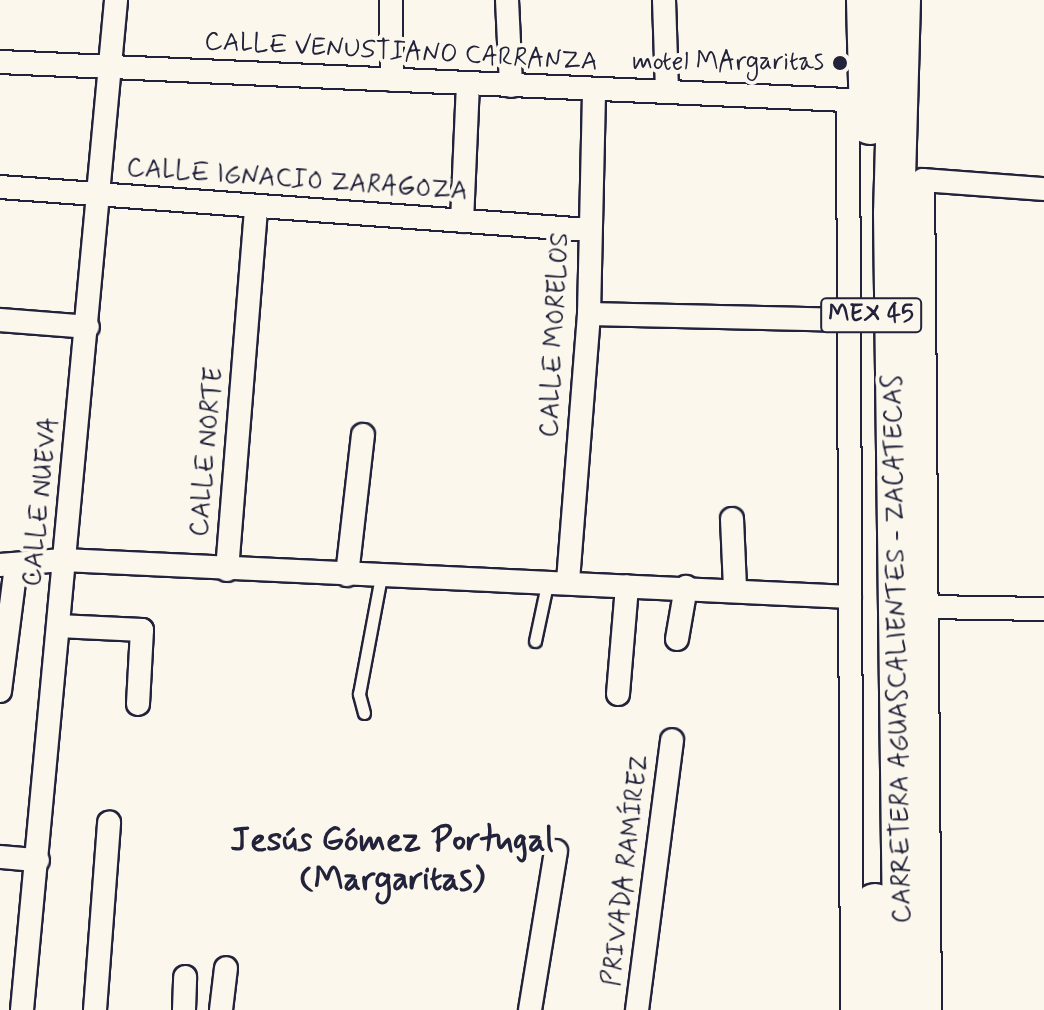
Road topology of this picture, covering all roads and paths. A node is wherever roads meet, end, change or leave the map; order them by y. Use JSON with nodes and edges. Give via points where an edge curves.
{"nodes":[{"id":1,"x":116,"y":0,"type":"edge"},
{"id":2,"x":391,"y":0,"type":"edge"},
{"id":3,"x":507,"y":0,"type":"edge"},
{"id":4,"x":664,"y":0,"type":"edge"},
{"id":5,"x":854,"y":0,"type":"edge"},
{"id":6,"x":867,"y":0,"type":"edge"},
{"id":7,"x":900,"y":0,"type":"edge"},
{"id":8,"x":913,"y":0,"type":"edge"},
{"id":9,"x":0,"y":62,"type":"edge"},
{"id":10,"x":111,"y":67,"type":"junction"},
{"id":11,"x":392,"y":80,"type":"junction"},
{"id":12,"x":468,"y":84,"type":"junction"},
{"id":13,"x":511,"y":86,"type":"junction"},
{"id":14,"x":594,"y":91,"type":"junction"},
{"id":15,"x":667,"y":92,"type":"junction"},
{"id":16,"x":848,"y":100,"type":"junction"},
{"id":17,"x":923,"y":180,"type":"junction"},
{"id":18,"x":0,"y":187,"type":"edge"},
{"id":19,"x":1044,"y":189,"type":"edge"},
{"id":20,"x":96,"y":193,"type":"junction"},
{"id":21,"x":256,"y":208,"type":"junction"},
{"id":22,"x":462,"y":221,"type":"junction"},
{"id":23,"x":589,"y":230,"type":"junction"},
{"id":24,"x":589,"y":314,"type":"junction"},
{"id":25,"x":0,"y":320,"type":"edge"},
{"id":26,"x":850,"y":320,"type":"junction"},
{"id":27,"x":88,"y":327,"type":"junction"},
{"id":28,"x":363,"y":435,"type":"dead end"},
{"id":29,"x":732,"y":519,"type":"dead end"},
{"id":30,"x":63,"y":560,"type":"junction"},
{"id":31,"x":8,"y":565,"type":"edge"},
{"id":32,"x":227,"y":570,"type":"junction"},
{"id":33,"x":347,"y":575,"type":"junction"},
{"id":34,"x":381,"y":577,"type":"junction"},
{"id":35,"x":558,"y":580,"type":"junction"},
{"id":36,"x":627,"y":586,"type":"junction"},
{"id":37,"x":686,"y":587,"type":"junction"},
{"id":38,"x":735,"y":588,"type":"junction"},
{"id":39,"x":850,"y":597,"type":"junction"},
{"id":40,"x":928,"y":607,"type":"junction"},
{"id":41,"x":1044,"y":609,"type":"edge"},
{"id":42,"x":58,"y":626,"type":"junction"},
{"id":43,"x":677,"y":639,"type":"dead end"},
{"id":44,"x":535,"y":641,"type":"dead end"},
{"id":45,"x":0,"y":691,"type":"edge"},
{"id":46,"x":618,"y":694,"type":"dead end"},
{"id":47,"x":138,"y":704,"type":"dead end"},
{"id":48,"x":364,"y":713,"type":"dead end"},
{"id":49,"x":672,"y":740,"type":"dead end"},
{"id":50,"x":109,"y":823,"type":"dead end"},
{"id":51,"x":556,"y":851,"type":"dead end"},
{"id":52,"x":0,"y":857,"type":"edge"},
{"id":53,"x":38,"y":860,"type":"junction"},
{"id":54,"x":226,"y":968,"type":"dead end"},
{"id":55,"x":185,"y":977,"type":"dead end"},
{"id":56,"x":22,"y":1010,"type":"edge"},
{"id":57,"x":95,"y":1010,"type":"edge"},
{"id":58,"x":184,"y":1010,"type":"edge"},
{"id":59,"x":221,"y":1010,"type":"edge"},
{"id":60,"x":530,"y":1010,"type":"edge"},
{"id":61,"x":637,"y":1010,"type":"edge"},
{"id":62,"x":852,"y":1010,"type":"edge"},
{"id":63,"x":875,"y":1010,"type":"edge"},
{"id":64,"x":904,"y":1010,"type":"edge"},
{"id":65,"x":930,"y":1010,"type":"edge"}],
"edges":[{"from":1,"to":10,"type":"street","name":"CALLE NUEVA"},
{"from":2,"to":11,"type":"street"},
{"from":3,"to":13,"type":"street"},
{"from":4,"to":15,"type":"street"},
{"from":5,"to":16,"type":"highway"},
{"from":6,"to":63,"type":"highway","name":"CARRETERA AGUASCALIENTES - ZACATECAS","number":"MEX 45"},
{"from":7,"to":64,"type":"highway","name":"CARRETERA AGUASCALIENTES - ZACATECAS","number":"MEX 45","via":[[894,213]]},
{"from":8,"to":17,"type":"highway"},
{"from":9,"to":10,"type":"street","name":"CALLE VENUSTIANO CARRANZA"},
{"from":10,"to":11,"type":"street","name":"CALLE VENUSTIANO CARRANZA"},
{"from":10,"to":20,"type":"street","name":"CALLE NUEVA"},
{"from":11,"to":12,"type":"street","name":"CALLE VENUSTIANO CARRANZA"},
{"from":12,"to":13,"type":"street","name":"CALLE VENUSTIANO CARRANZA"},
{"from":12,"to":22,"type":"street"},
{"from":13,"to":14,"type":"street","name":"CALLE VENUSTIANO CARRANZA"},
{"from":14,"to":15,"type":"street","name":"CALLE VENUSTIANO CARRANZA"},
{"from":14,"to":23,"type":"street","name":"CALLE MORELOS"},
{"from":15,"to":16,"type":"street","name":"CALLE VENUSTIANO CARRANZA"},
{"from":16,"to":26,"type":"street"},
{"from":17,"to":19,"type":"street"},
{"from":17,"to":40,"type":"street"},
{"from":18,"to":20,"type":"street","name":"CALLE IGNACIO ZARAGOZA"},
{"from":20,"to":21,"type":"street","name":"CALLE IGNACIO ZARAGOZA"},
{"from":20,"to":27,"type":"street","name":"CALLE NUEVA"},
{"from":21,"to":22,"type":"street","name":"CALLE IGNACIO ZARAGOZA"},
{"from":21,"to":32,"type":"street","name":"CALLE NORTE"},
{"from":22,"to":23,"type":"street","name":"CALLE IGNACIO ZARAGOZA"},
{"from":23,"to":24,"type":"street","name":"CALLE MORELOS"},
{"from":24,"to":26,"type":"street"},
{"from":24,"to":35,"type":"street","name":"CALLE MORELOS"},
{"from":25,"to":27,"type":"street"},
{"from":26,"to":39,"type":"street"},
{"from":27,"to":30,"type":"street","name":"CALLE NUEVA"},
{"from":28,"to":33,"type":"street"},
{"from":29,"to":38,"type":"street"},
{"from":30,"to":31,"type":"street","name":"CALLE NORTE"},
{"from":30,"to":32,"type":"street","name":"CALLE NORTE"},
{"from":30,"to":42,"type":"street","name":"CALLE NUEVA"},
{"from":31,"to":45,"type":"street"},
{"from":32,"to":33,"type":"street"},
{"from":33,"to":34,"type":"street"},
{"from":34,"to":35,"type":"street"},
{"from":34,"to":48,"type":"lane","via":[[359,694]]},
{"from":35,"to":36,"type":"street"},
{"from":35,"to":44,"type":"lane"},
{"from":36,"to":37,"type":"street"},
{"from":36,"to":46,"type":"street"},
{"from":37,"to":38,"type":"street"},
{"from":37,"to":43,"type":"street"},
{"from":38,"to":39,"type":"street"},
{"from":39,"to":62,"type":"street"},
{"from":40,"to":41,"type":"street"},
{"from":40,"to":65,"type":"street"},
{"from":42,"to":47,"type":"street","via":[[142,630]]},
{"from":42,"to":53,"type":"street","name":"CALLE NUEVA"},
{"from":49,"to":61,"type":"street","name":"PRIVADA RAMÍREZ"},
{"from":50,"to":57,"type":"street"},
{"from":51,"to":60,"type":"street"},
{"from":52,"to":53,"type":"street"},
{"from":53,"to":56,"type":"street","name":"CALLE NUEVA"},
{"from":54,"to":59,"type":"street"},
{"from":55,"to":58,"type":"street"}]}
